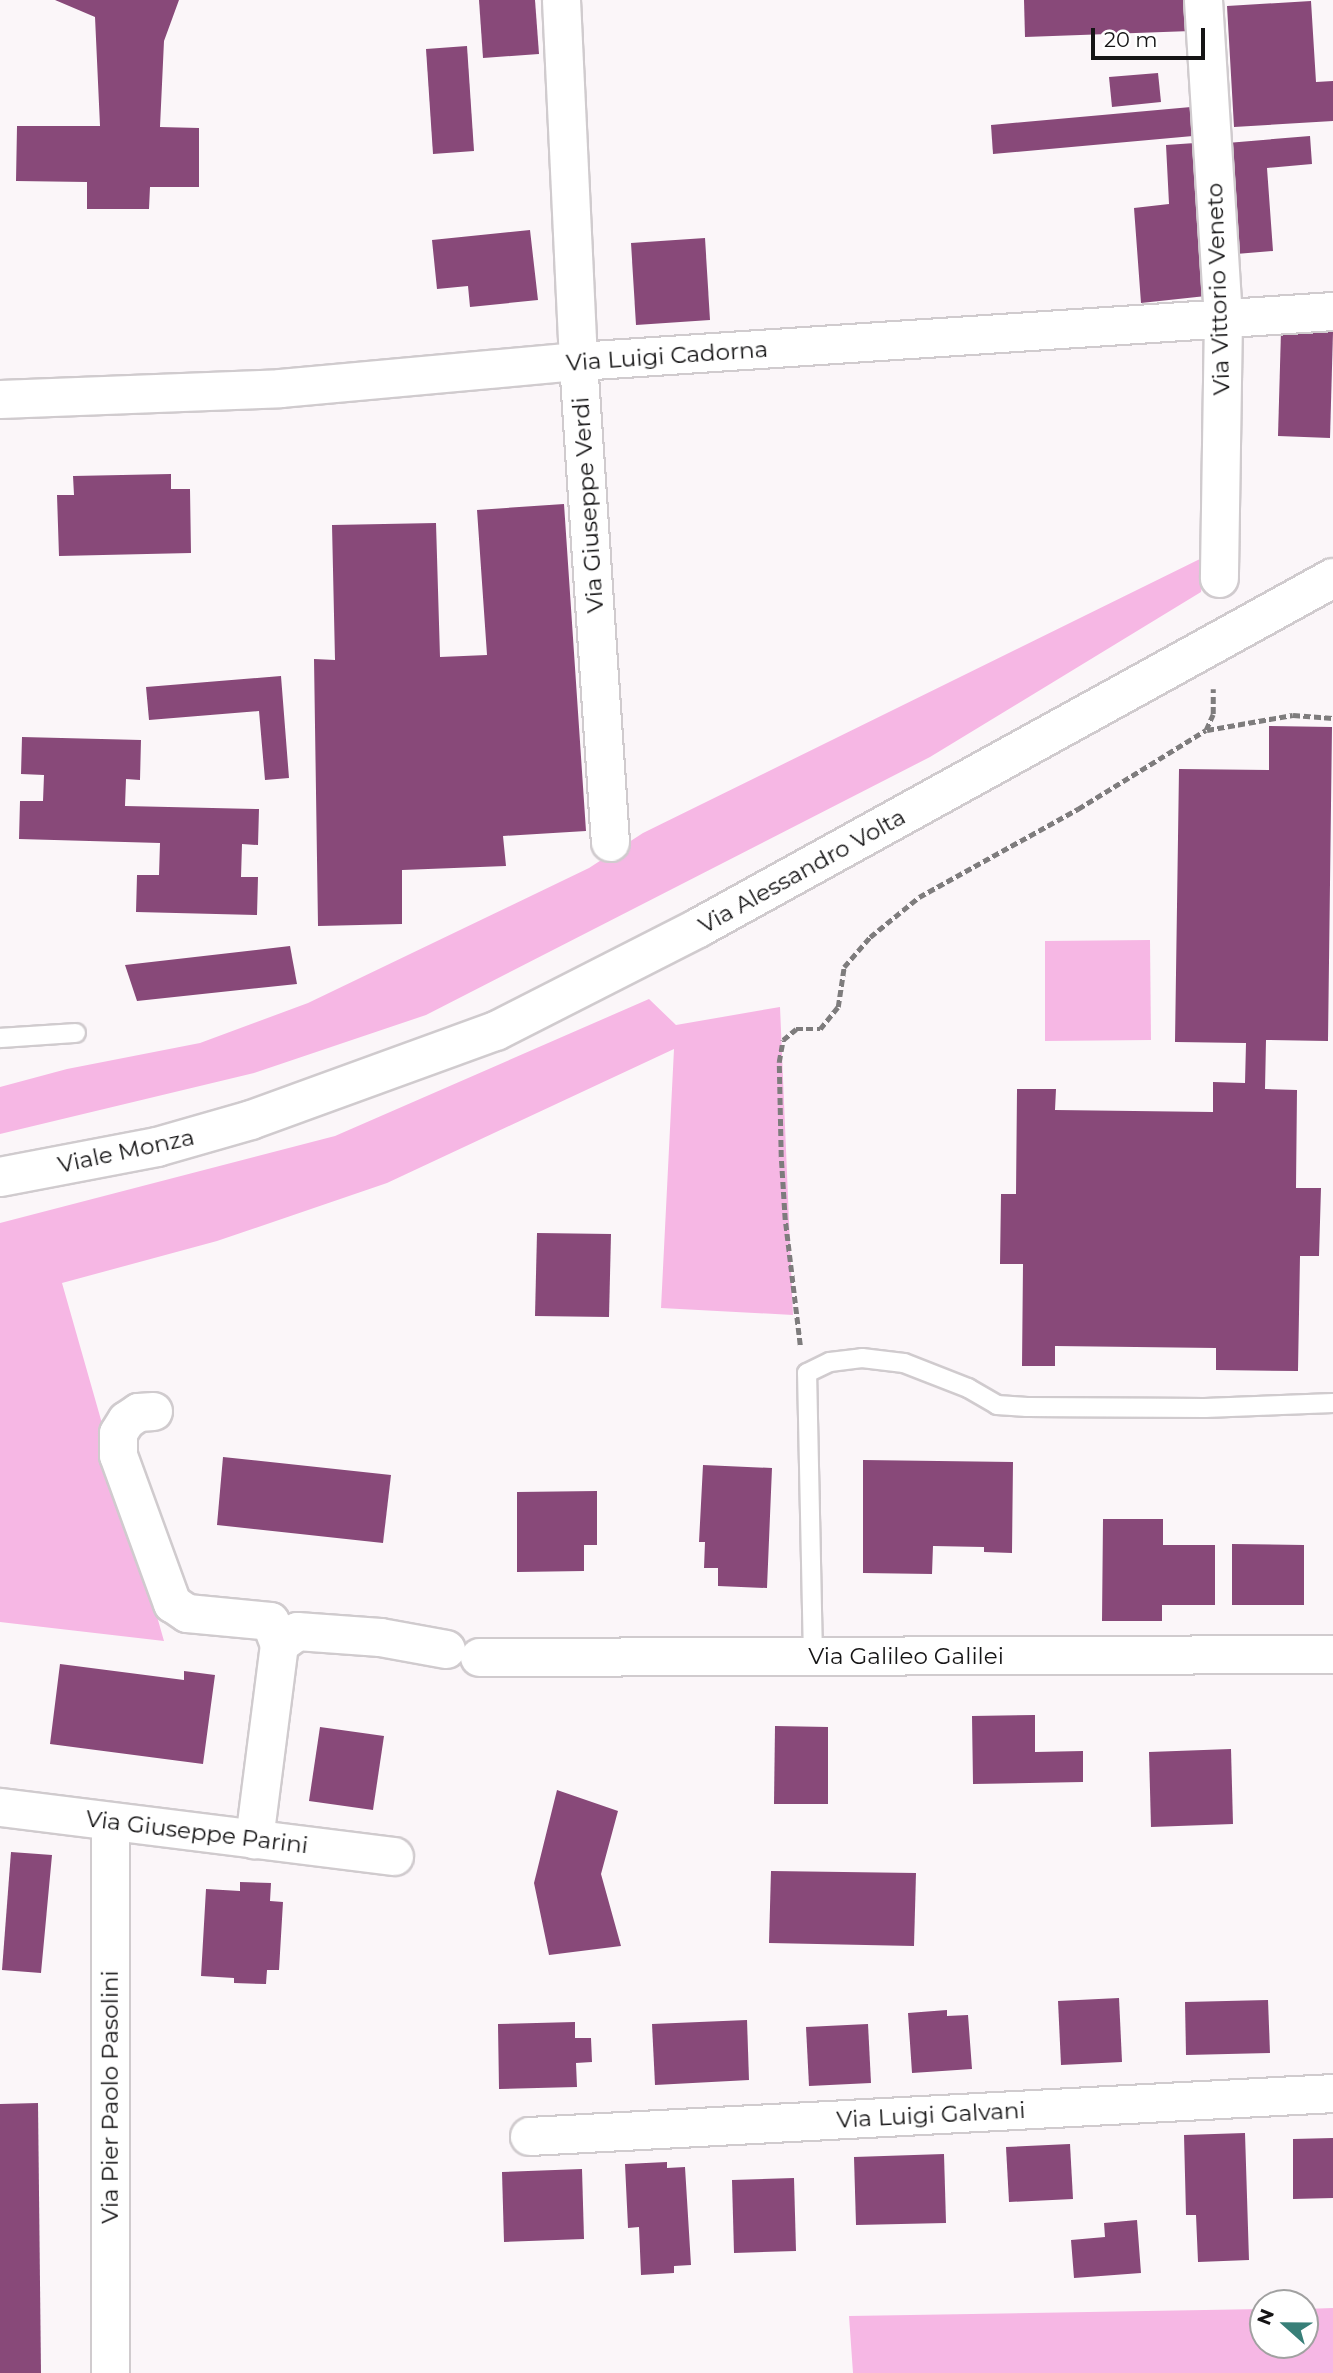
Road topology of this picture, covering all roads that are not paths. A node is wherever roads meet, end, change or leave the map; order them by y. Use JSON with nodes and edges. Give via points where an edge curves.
{"nodes":[{"id":1,"x":561,"y":0,"type":"edge"},
{"id":2,"x":1203,"y":0,"type":"edge"},
{"id":3,"x":1333,"y":311,"type":"edge"},
{"id":4,"x":1223,"y":318,"type":"junction"},
{"id":5,"x":578,"y":361,"type":"junction"},
{"id":6,"x":0,"y":399,"type":"edge"},
{"id":7,"x":1219,"y":578,"type":"dead end"},
{"id":8,"x":1333,"y":578,"type":"edge"},
{"id":9,"x":610,"y":842,"type":"dead end"},
{"id":10,"x":76,"y":1033,"type":"dead end"},
{"id":11,"x":0,"y":1038,"type":"edge"},
{"id":12,"x":251,"y":1120,"type":"joint"},
{"id":13,"x":0,"y":1177,"type":"edge"},
{"id":14,"x":1333,"y":1403,"type":"edge"},
{"id":15,"x":153,"y":1411,"type":"dead end"},
{"id":16,"x":279,"y":1644,"type":"junction"},
{"id":17,"x":1333,"y":1654,"type":"edge"},
{"id":18,"x":813,"y":1657,"type":"junction"},
{"id":19,"x":0,"y":1807,"type":"edge"},
{"id":20,"x":110,"y":1822,"type":"junction"},
{"id":21,"x":254,"y":1839,"type":"junction"},
{"id":22,"x":394,"y":1856,"type":"dead end"},
{"id":23,"x":1333,"y":2093,"type":"edge"},
{"id":24,"x":529,"y":2136,"type":"dead end"},
{"id":25,"x":110,"y":2373,"type":"edge"}],
"edges":[{"from":1,"to":5,"type":"street","name":"Via Giuseppe Verdi"},
{"from":2,"to":4,"type":"street","name":"Via Vittorio Veneto"},
{"from":3,"to":4,"type":"street","name":"Via Luigi Cadorna"},
{"from":4,"to":5,"type":"street","name":"Via Luigi Cadorna"},
{"from":4,"to":7,"type":"street","name":"Via Vittorio Veneto"},
{"from":5,"to":6,"type":"street","name":"Via Luigi Cadorna","via":[[280,388]]},
{"from":5,"to":9,"type":"street","name":"Via Giuseppe Verdi"},
{"from":8,"to":12,"type":"main road","name":"Via Alessandro Volta","via":[[698,928],[508,1025]]},
{"from":10,"to":11,"type":"lane"},
{"from":12,"to":13,"type":"main road","name":"Viale Monza","via":[[157,1147]]},
{"from":14,"to":18,"type":"lane","via":[[1027,1407],[997,1405],[968,1388],[904,1363],[830,1362],[807,1373]]},
{"from":15,"to":16,"type":"street","via":[[138,1412],[126,1420],[118,1433],[118,1455],[172,1604],[187,1613],[270,1621]]},
{"from":16,"to":18,"type":"street","name":"Via Galileo Galilei","via":[[297,1631],[380,1637],[462,1653]]},
{"from":16,"to":21,"type":"street"},
{"from":17,"to":18,"type":"street","name":"Via Galileo Galilei"},
{"from":19,"to":20,"type":"street","name":"Via Giuseppe Parini"},
{"from":20,"to":21,"type":"street","name":"Via Giuseppe Parini"},
{"from":20,"to":25,"type":"street","name":"Via Pier Paolo Pasolini"},
{"from":21,"to":22,"type":"street","name":"Via Giuseppe Parini"},
{"from":23,"to":24,"type":"street","name":"Via Luigi Galvani"}]}
